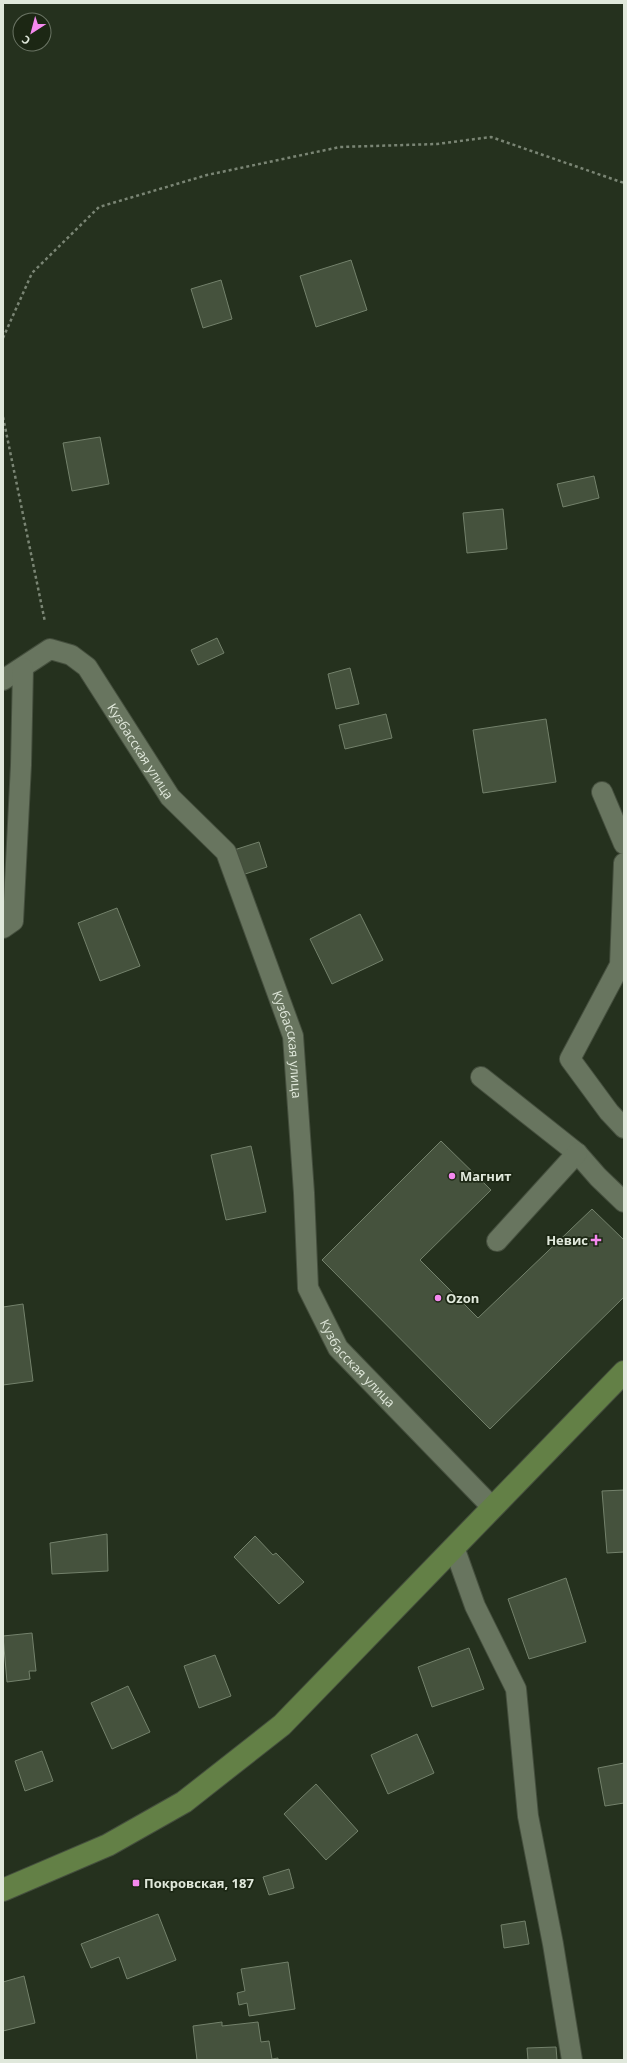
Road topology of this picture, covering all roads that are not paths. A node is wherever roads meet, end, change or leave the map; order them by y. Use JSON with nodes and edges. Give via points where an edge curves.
{"nodes":[{"id":1,"x":23,"y":668,"type":"junction"},
{"id":2,"x":3,"y":680,"type":"edge"},
{"id":3,"x":602,"y":792,"type":"dead end"},
{"id":4,"x":624,"y":844,"type":"edge"},
{"id":5,"x":624,"y":863,"type":"edge"},
{"id":6,"x":3,"y":928,"type":"edge"},
{"id":7,"x":481,"y":1077,"type":"dead end"},
{"id":8,"x":624,"y":1128,"type":"edge"},
{"id":9,"x":577,"y":1153,"type":"junction"},
{"id":10,"x":624,"y":1202,"type":"edge"},
{"id":11,"x":497,"y":1241,"type":"dead end"},
{"id":12,"x":624,"y":1372,"type":"edge"},
{"id":13,"x":492,"y":1507,"type":"junction"},
{"id":14,"x":454,"y":1547,"type":"junction"},
{"id":15,"x":3,"y":1890,"type":"edge"},
{"id":16,"x":572,"y":2060,"type":"edge"}],
"edges":[{"from":1,"to":2,"type":"lane"},
{"from":1,"to":6,"type":"lane","via":[[14,921]]},
{"from":1,"to":13,"type":"lane","name":"Кузбасская улица","via":[[50,650],[71,655],[87,668],[170,798],[226,852],[293,1036],[308,1288],[338,1348]]},
{"from":3,"to":4,"type":"lane"},
{"from":5,"to":8,"type":"lane","via":[[620,965],[570,1059]]},
{"from":7,"to":9,"type":"lane"},
{"from":9,"to":10,"type":"lane"},
{"from":9,"to":11,"type":"lane"},
{"from":12,"to":13,"type":"main road"},
{"from":13,"to":14,"type":"main road"},
{"from":14,"to":15,"type":"main road","via":[[282,1725],[184,1802],[108,1845]]},
{"from":14,"to":16,"type":"lane","via":[[475,1606],[516,1689],[528,1816]]}]}
